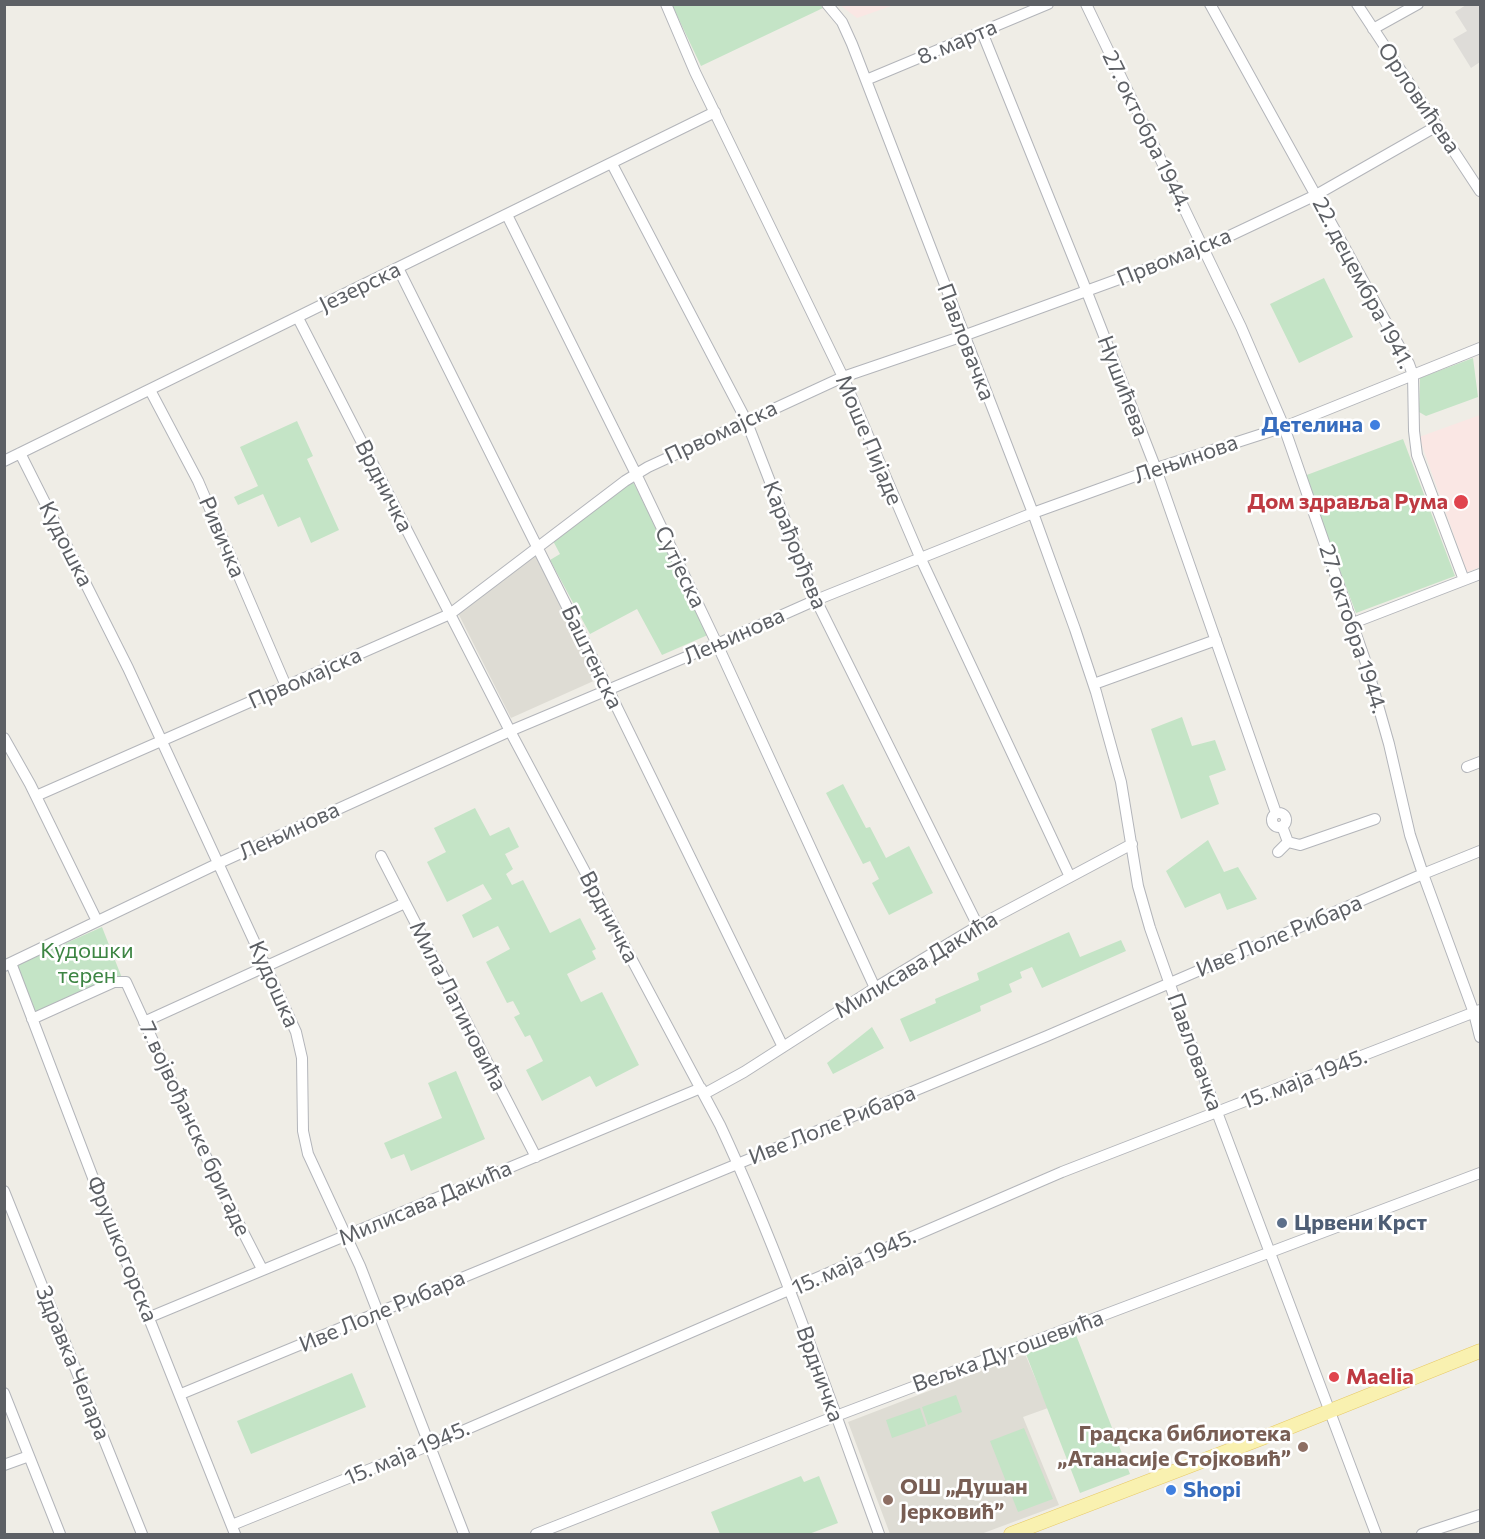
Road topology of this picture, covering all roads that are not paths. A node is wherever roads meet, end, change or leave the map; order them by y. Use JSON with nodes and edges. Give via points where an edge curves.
{"nodes":[{"id":1,"x":666,"y":4,"type":"edge"},
{"id":2,"x":827,"y":4,"type":"edge"},
{"id":3,"x":1048,"y":4,"type":"edge"},
{"id":4,"x":1086,"y":4,"type":"edge"},
{"id":5,"x":1210,"y":4,"type":"edge"},
{"id":6,"x":1357,"y":4,"type":"edge"},
{"id":7,"x":1418,"y":4,"type":"edge"},
{"id":8,"x":1372,"y":29,"type":"junction"},
{"id":9,"x":982,"y":32,"type":"junction"},
{"id":10,"x":866,"y":80,"type":"junction"},
{"id":11,"x":715,"y":112,"type":"junction"},
{"id":12,"x":1437,"y":126,"type":"junction"},
{"id":13,"x":612,"y":164,"type":"junction"},
{"id":14,"x":1480,"y":191,"type":"edge"},
{"id":15,"x":1316,"y":195,"type":"junction"},
{"id":16,"x":507,"y":215,"type":"junction"},
{"id":17,"x":1204,"y":248,"type":"junction"},
{"id":18,"x":398,"y":268,"type":"junction"},
{"id":19,"x":1086,"y":291,"type":"junction"},
{"id":20,"x":298,"y":318,"type":"junction"},
{"id":21,"x":963,"y":336,"type":"junction"},
{"id":22,"x":1480,"y":348,"type":"edge"},
{"id":23,"x":1413,"y":375,"type":"junction"},
{"id":24,"x":843,"y":377,"type":"junction"},
{"id":25,"x":150,"y":390,"type":"junction"},
{"id":26,"x":746,"y":420,"type":"junction"},
{"id":27,"x":1284,"y":427,"type":"junction"},
{"id":28,"x":20,"y":453,"type":"junction"},
{"id":29,"x":4,"y":461,"type":"edge"},
{"id":30,"x":1156,"y":469,"type":"junction"},
{"id":31,"x":636,"y":474,"type":"junction"},
{"id":32,"x":1033,"y":513,"type":"junction"},
{"id":33,"x":537,"y":546,"type":"junction"},
{"id":34,"x":920,"y":557,"type":"junction"},
{"id":35,"x":1480,"y":574,"type":"edge"},
{"id":36,"x":1464,"y":580,"type":"junction"},
{"id":37,"x":816,"y":600,"type":"junction"},
{"id":38,"x":450,"y":614,"type":"junction"},
{"id":39,"x":1353,"y":623,"type":"junction"},
{"id":40,"x":1216,"y":640,"type":"junction"},
{"id":41,"x":717,"y":644,"type":"junction"},
{"id":42,"x":1094,"y":684,"type":"junction"},
{"id":43,"x":286,"y":686,"type":"junction"},
{"id":44,"x":609,"y":690,"type":"junction"},
{"id":45,"x":510,"y":731,"type":"junction"},
{"id":46,"x":4,"y":738,"type":"edge"},
{"id":47,"x":162,"y":739,"type":"junction"},
{"id":48,"x":1480,"y":762,"type":"edge"},
{"id":49,"x":1467,"y":766,"type":"dead end"},
{"id":50,"x":36,"y":796,"type":"junction"},
{"id":51,"x":1375,"y":819,"type":"dead end"},
{"id":52,"x":1288,"y":842,"type":"junction"},
{"id":53,"x":1132,"y":844,"type":"junction"},
{"id":54,"x":1480,"y":851,"type":"edge"},
{"id":55,"x":1278,"y":852,"type":"dead end"},
{"id":56,"x":381,"y":856,"type":"dead end"},
{"id":57,"x":219,"y":863,"type":"junction"},
{"id":58,"x":1423,"y":874,"type":"junction"},
{"id":59,"x":1070,"y":877,"type":"junction"},
{"id":60,"x":405,"y":903,"type":"junction"},
{"id":61,"x":97,"y":921,"type":"junction"},
{"id":62,"x":978,"y":926,"type":"junction"},
{"id":63,"x":8,"y":965,"type":"edge"},
{"id":64,"x":267,"y":967,"type":"junction"},
{"id":65,"x":1170,"y":983,"type":"junction"},
{"id":66,"x":875,"y":988,"type":"junction"},
{"id":67,"x":1477,"y":1012,"type":"edge"},
{"id":68,"x":32,"y":1018,"type":"junction"},
{"id":69,"x":144,"y":1022,"type":"junction"},
{"id":70,"x":1480,"y":1037,"type":"edge"},
{"id":71,"x":783,"y":1047,"type":"junction"},
{"id":72,"x":703,"y":1091,"type":"junction"},
{"id":73,"x":1217,"y":1113,"type":"junction"},
{"id":74,"x":536,"y":1157,"type":"junction"},
{"id":75,"x":738,"y":1163,"type":"junction"},
{"id":76,"x":1480,"y":1173,"type":"edge"},
{"id":77,"x":4,"y":1191,"type":"edge"},
{"id":78,"x":347,"y":1235,"type":"junction"},
{"id":79,"x":1270,"y":1254,"type":"junction"},
{"id":80,"x":262,"y":1269,"type":"junction"},
{"id":81,"x":789,"y":1291,"type":"junction"},
{"id":82,"x":378,"y":1313,"type":"junction"},
{"id":83,"x":150,"y":1317,"type":"junction"},
{"id":84,"x":1480,"y":1351,"type":"edge"},
{"id":85,"x":4,"y":1394,"type":"edge"},
{"id":86,"x":181,"y":1394,"type":"junction"},
{"id":87,"x":1329,"y":1411,"type":"junction"},
{"id":88,"x":836,"y":1416,"type":"junction"},
{"id":89,"x":430,"y":1444,"type":"junction"},
{"id":90,"x":29,"y":1456,"type":"junction"},
{"id":91,"x":4,"y":1465,"type":"edge"},
{"id":92,"x":1480,"y":1515,"type":"edge"},
{"id":93,"x":233,"y":1530,"type":"edge"},
{"id":94,"x":60,"y":1534,"type":"edge"},
{"id":95,"x":142,"y":1534,"type":"edge"},
{"id":96,"x":464,"y":1534,"type":"edge"},
{"id":97,"x":536,"y":1534,"type":"edge"},
{"id":98,"x":879,"y":1534,"type":"edge"},
{"id":99,"x":1011,"y":1534,"type":"edge"},
{"id":100,"x":1376,"y":1534,"type":"edge"},
{"id":101,"x":1422,"y":1534,"type":"edge"}],
"edges":[{"from":1,"to":11,"type":"street","name":"Моше Пијаде"},
{"from":2,"to":10,"type":"street","name":"Павловачка","via":[[845,26]]},
{"from":3,"to":9,"type":"street","name":"8. марта"},
{"from":4,"to":17,"type":"street","name":"27. октобра 1944."},
{"from":5,"to":15,"type":"street","name":"22. децембра 1941."},
{"from":6,"to":8,"type":"street","name":"Орловићева"},
{"from":7,"to":8,"type":"street"},
{"from":8,"to":12,"type":"street","name":"Орловићева"},
{"from":9,"to":10,"type":"street","name":"8. марта"},
{"from":9,"to":19,"type":"street","name":"Нушићева"},
{"from":10,"to":21,"type":"street","name":"Павловачка"},
{"from":11,"to":13,"type":"street","name":"Језерска"},
{"from":11,"to":24,"type":"street","name":"Моше Пијаде"},
{"from":12,"to":14,"type":"street","name":"Орловићева"},
{"from":12,"to":15,"type":"street","name":"Првомајска"},
{"from":13,"to":16,"type":"street","name":"Језерска"},
{"from":13,"to":26,"type":"street","name":"Карађорђева"},
{"from":15,"to":17,"type":"street","name":"Првомајска"},
{"from":15,"to":23,"type":"street","name":"22. децембра 1941."},
{"from":16,"to":18,"type":"street","name":"Језерска"},
{"from":16,"to":31,"type":"street","name":"Сутјеска"},
{"from":17,"to":19,"type":"street","name":"Првомајска"},
{"from":17,"to":27,"type":"street","name":"27. октобра 1944."},
{"from":18,"to":20,"type":"street","name":"Језерска"},
{"from":18,"to":33,"type":"street","name":"Баштенска"},
{"from":19,"to":21,"type":"street","name":"Првомајска"},
{"from":19,"to":30,"type":"street","name":"Нушићева"},
{"from":20,"to":25,"type":"street","name":"Језерска"},
{"from":20,"to":38,"type":"street","name":"Врдничка"},
{"from":21,"to":24,"type":"street","name":"Првомајска"},
{"from":21,"to":32,"type":"street","name":"Павловачка"},
{"from":22,"to":23,"type":"street","name":"Лењинова"},
{"from":23,"to":27,"type":"street","name":"Лењинова"},
{"from":23,"to":36,"type":"street","name":"22. децембра 1941.","via":[[1417,455]]},
{"from":24,"to":26,"type":"street","name":"Првомајска"},
{"from":24,"to":34,"type":"street","name":"Моше Пијаде"},
{"from":25,"to":28,"type":"street","name":"Језерска"},
{"from":25,"to":43,"type":"street","name":"Ривичка","via":[[198,481]]},
{"from":26,"to":31,"type":"street","name":"Првомајска"},
{"from":26,"to":37,"type":"street","name":"Карађорђева"},
{"from":27,"to":30,"type":"street","name":"Лењинова"},
{"from":27,"to":39,"type":"street","name":"27. октобра 1944."},
{"from":28,"to":29,"type":"street","name":"Језерска"},
{"from":28,"to":47,"type":"street","name":"Кудошка"},
{"from":30,"to":32,"type":"street","name":"Лењинова"},
{"from":30,"to":40,"type":"street","name":"Нушићева"},
{"from":31,"to":33,"type":"street","name":"Првомајска"},
{"from":31,"to":41,"type":"street","name":"Сутјеска"},
{"from":32,"to":34,"type":"street","name":"Лењинова"},
{"from":32,"to":42,"type":"street","name":"Павловачка"},
{"from":33,"to":38,"type":"street","name":"Првомајска"},
{"from":33,"to":44,"type":"street","name":"Баштенска"},
{"from":34,"to":37,"type":"street","name":"Лењинова"},
{"from":34,"to":59,"type":"street","name":"Моше Пијаде"},
{"from":35,"to":36,"type":"street"},
{"from":36,"to":39,"type":"street"},
{"from":37,"to":41,"type":"street","name":"Лењинова"},
{"from":37,"to":62,"type":"street","name":"Карађорђева"},
{"from":38,"to":43,"type":"street","name":"Првомајска"},
{"from":38,"to":45,"type":"street","name":"Врдничка"},
{"from":39,"to":58,"type":"street","name":"27. октобра 1944."},
{"from":40,"to":42,"type":"street"},
{"from":40,"to":52,"type":"street","name":"Нушићева","via":[[1276,813],[1285,817],[1282,826]]},
{"from":41,"to":44,"type":"street","name":"Лењинова"},
{"from":41,"to":66,"type":"street","name":"Сутјеска"},
{"from":42,"to":53,"type":"street","name":"Павловачка","via":[[1121,782]]},
{"from":43,"to":47,"type":"street","name":"Првомајска"},
{"from":44,"to":45,"type":"street","name":"Лењинова"},
{"from":44,"to":71,"type":"street","name":"Баштенска"},
{"from":45,"to":57,"type":"street","name":"Лењинова"},
{"from":45,"to":72,"type":"street","name":"Врдничка"},
{"from":46,"to":50,"type":"street"},
{"from":47,"to":50,"type":"street","name":"Првомајска"},
{"from":47,"to":57,"type":"street","name":"Кудошка"},
{"from":48,"to":49,"type":"street"},
{"from":50,"to":61,"type":"street"},
{"from":51,"to":52,"type":"street","via":[[1300,845]]},
{"from":52,"to":55,"type":"street"},
{"from":53,"to":59,"type":"street","name":"Милисава Дакића"},
{"from":53,"to":65,"type":"street","name":"Павловачка","via":[[1142,902]]},
{"from":54,"to":58,"type":"street","name":"Иве Лоле Рибара"},
{"from":56,"to":60,"type":"street","name":"Мила Латиновића"},
{"from":57,"to":61,"type":"street","name":"Лењинова"},
{"from":57,"to":64,"type":"street","name":"Кудошка"},
{"from":58,"to":65,"type":"street","name":"Иве Лоле Рибара"},
{"from":58,"to":67,"type":"street","name":"27. октобра 1944."},
{"from":59,"to":62,"type":"street","name":"Милисава Дакића"},
{"from":60,"to":64,"type":"street"},
{"from":60,"to":74,"type":"street","name":"Мила Латиновића"},
{"from":61,"to":63,"type":"street","name":"Лењинова"},
{"from":62,"to":66,"type":"street","name":"Милисава Дакића"},
{"from":63,"to":68,"type":"street","name":"Фрушкогорска"},
{"from":64,"to":69,"type":"street"},
{"from":64,"to":78,"type":"street","name":"Кудошка","via":[[300,1045],[302,1124],[308,1154]]},
{"from":65,"to":73,"type":"street","name":"Павловачка"},
{"from":65,"to":75,"type":"street","name":"Иве Лоле Рибара"},
{"from":66,"to":71,"type":"street","name":"Милисава Дакића"},
{"from":67,"to":70,"type":"street","name":"27. октобра 1944."},
{"from":67,"to":73,"type":"street","name":"15. маја 1945."},
{"from":68,"to":69,"type":"street","name":"7. војвођанске бригаде","via":[[114,982],[126,982]]},
{"from":68,"to":83,"type":"street","name":"Фрушкогорска"},
{"from":69,"to":80,"type":"street","name":"7. војвођанске бригаде"},
{"from":71,"to":72,"type":"street","name":"Милисава Дакића","via":[[744,1072]]},
{"from":72,"to":74,"type":"street","name":"Милисава Дакића"},
{"from":72,"to":75,"type":"street","name":"Врдничка"},
{"from":73,"to":79,"type":"street","name":"Павловачка"},
{"from":73,"to":81,"type":"street","name":"15. маја 1945.","via":[[1062,1172]]},
{"from":74,"to":78,"type":"street","name":"Милисава Дакића"},
{"from":75,"to":81,"type":"street","name":"Врдничка"},
{"from":75,"to":82,"type":"street","name":"Иве Лоле Рибара"},
{"from":76,"to":79,"type":"street","name":"Вељка Дугошевића"},
{"from":77,"to":95,"type":"street","name":"Здравка Челара"},
{"from":78,"to":80,"type":"street","name":"Милисава Дакића"},
{"from":78,"to":82,"type":"street","name":"Кудошка"},
{"from":79,"to":87,"type":"street","name":"Павловачка"},
{"from":79,"to":88,"type":"street","name":"Вељка Дугошевића"},
{"from":80,"to":83,"type":"street","name":"Милисава Дакића"},
{"from":81,"to":88,"type":"street","name":"Врдничка"},
{"from":81,"to":89,"type":"street","name":"15. маја 1945."},
{"from":82,"to":86,"type":"street","name":"Иве Лоле Рибара"},
{"from":82,"to":89,"type":"street","name":"Кудошка"},
{"from":83,"to":86,"type":"street","name":"Фрушкогорска"},
{"from":84,"to":87,"type":"main road"},
{"from":85,"to":90,"type":"street"},
{"from":86,"to":93,"type":"street","name":"Фрушкогорска"},
{"from":87,"to":99,"type":"main road"},
{"from":87,"to":100,"type":"street","name":"Павловачка"},
{"from":88,"to":97,"type":"street","name":"Вељка Дугошевића"},
{"from":88,"to":98,"type":"street","name":"Врдничка"},
{"from":89,"to":93,"type":"street","name":"15. маја 1945."},
{"from":89,"to":96,"type":"street","name":"Кудошка"},
{"from":90,"to":91,"type":"street"},
{"from":90,"to":94,"type":"street"},
{"from":92,"to":101,"type":"street"}]}
